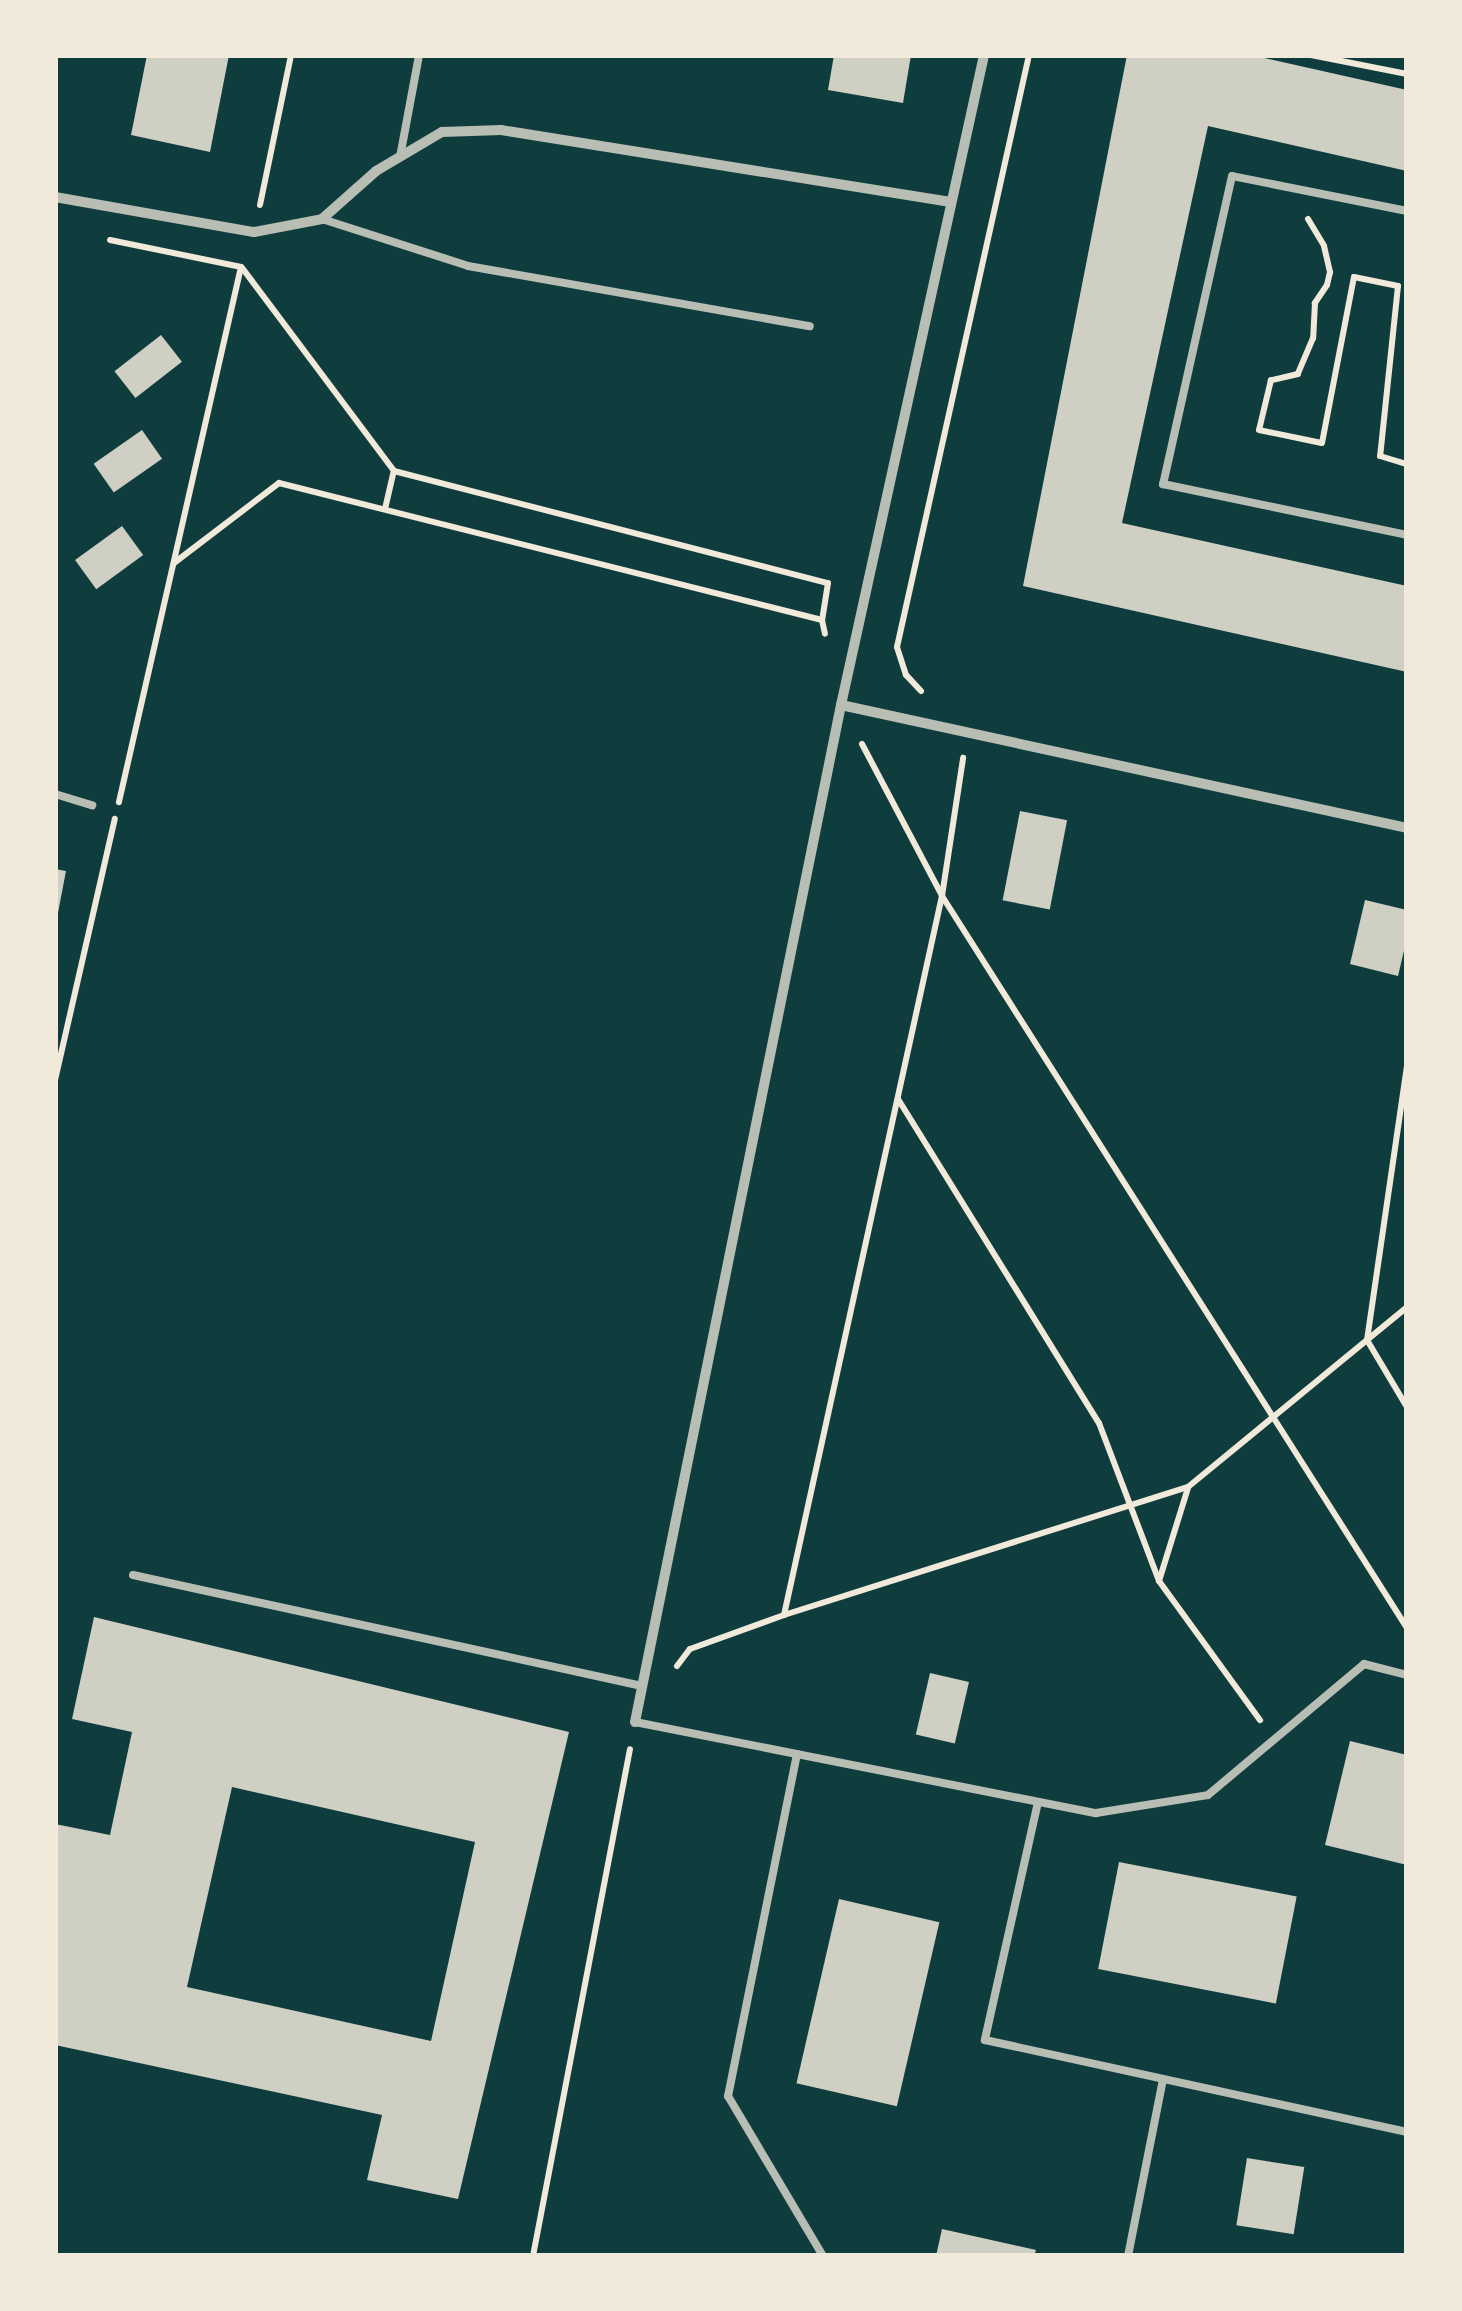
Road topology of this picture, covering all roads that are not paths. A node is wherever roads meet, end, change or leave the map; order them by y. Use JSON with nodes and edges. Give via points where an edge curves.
{"nodes":[{"id":1,"x":419,"y":55,"type":"edge"},
{"id":2,"x":984,"y":55,"type":"edge"},
{"id":3,"x":400,"y":157,"type":"junction"},
{"id":4,"x":55,"y":197,"type":"edge"},
{"id":5,"x":950,"y":202,"type":"junction"},
{"id":6,"x":1407,"y":210,"type":"edge"},
{"id":7,"x":322,"y":220,"type":"junction"},
{"id":8,"x":810,"y":326,"type":"dead end"},
{"id":9,"x":1407,"y":534,"type":"edge"},
{"id":10,"x":841,"y":706,"type":"junction"},
{"id":11,"x":55,"y":794,"type":"edge"},
{"id":12,"x":92,"y":805,"type":"dead end"},
{"id":13,"x":1407,"y":828,"type":"edge"},
{"id":14,"x":134,"y":1575,"type":"dead end"},
{"id":15,"x":1407,"y":1675,"type":"edge"},
{"id":16,"x":642,"y":1686,"type":"junction"},
{"id":17,"x":635,"y":1722,"type":"joint"},
{"id":18,"x":797,"y":1754,"type":"junction"},
{"id":19,"x":1038,"y":1802,"type":"junction"},
{"id":20,"x":1163,"y":2079,"type":"junction"},
{"id":21,"x":1407,"y":2132,"type":"edge"},
{"id":22,"x":823,"y":2256,"type":"edge"},
{"id":23,"x":1128,"y":2256,"type":"edge"}],
"edges":[{"from":1,"to":3,"type":"lane"},
{"from":2,"to":5,"type":"street"},
{"from":3,"to":5,"type":"street","via":[[442,132],[501,130]]},
{"from":3,"to":7,"type":"street"},
{"from":4,"to":7,"type":"street","via":[[254,232]]},
{"from":5,"to":10,"type":"street"},
{"from":6,"to":9,"type":"lane","via":[[1232,176],[1163,484]]},
{"from":7,"to":8,"type":"lane","via":[[468,266]]},
{"from":10,"to":13,"type":"street"},
{"from":10,"to":16,"type":"street"},
{"from":11,"to":12,"type":"lane"},
{"from":14,"to":16,"type":"lane"},
{"from":15,"to":19,"type":"lane","via":[[1364,1664],[1208,1794],[1096,1813]]},
{"from":16,"to":17,"type":"street"},
{"from":17,"to":18,"type":"lane"},
{"from":18,"to":19,"type":"lane"},
{"from":18,"to":22,"type":"lane","via":[[728,2096]]},
{"from":19,"to":20,"type":"lane","via":[[986,2040]]},
{"from":20,"to":21,"type":"lane"},
{"from":20,"to":23,"type":"lane"}]}
